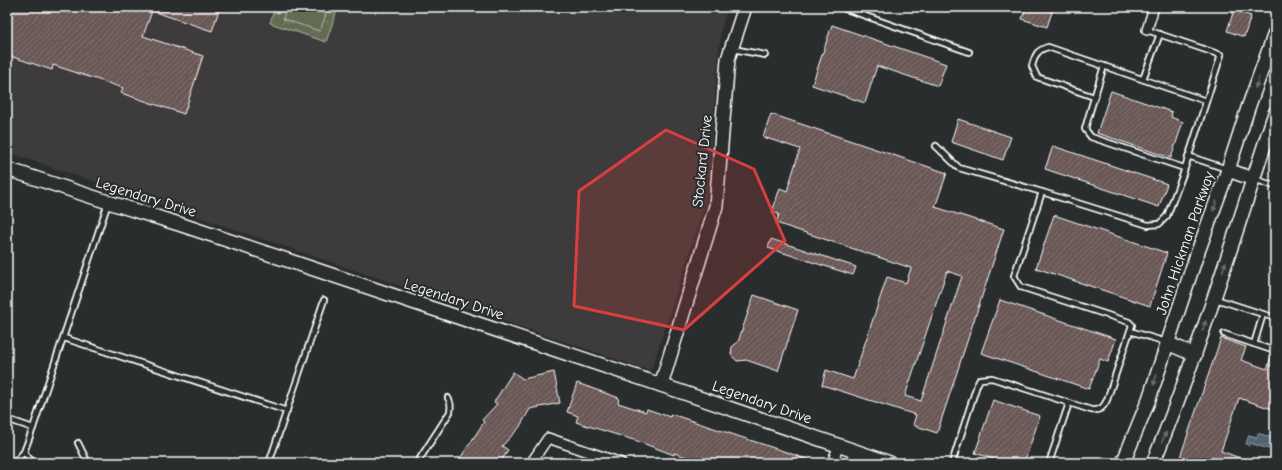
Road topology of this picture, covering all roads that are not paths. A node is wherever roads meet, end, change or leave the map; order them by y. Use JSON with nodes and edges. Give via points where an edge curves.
{"nodes":[{"id":1,"x":745,"y":7,"type":"edge"},
{"id":2,"x":840,"y":7,"type":"edge"},
{"id":3,"x":1154,"y":7,"type":"edge"},
{"id":4,"x":1147,"y":30,"type":"joint"},
{"id":5,"x":1160,"y":34,"type":"junction"},
{"id":6,"x":1275,"y":34,"type":"edge"},
{"id":7,"x":731,"y":49,"type":"junction"},
{"id":8,"x":969,"y":52,"type":"dead end"},
{"id":9,"x":765,"y":55,"type":"dead end"},
{"id":10,"x":1104,"y":66,"type":"junction"},
{"id":11,"x":1143,"y":79,"type":"junction"},
{"id":12,"x":1094,"y":97,"type":"junction"},
{"id":13,"x":1206,"y":101,"type":"junction"},
{"id":14,"x":1275,"y":113,"type":"edge"},
{"id":15,"x":936,"y":146,"type":"dead end"},
{"id":16,"x":1188,"y":156,"type":"junction"},
{"id":17,"x":1184,"y":168,"type":"junction"},
{"id":18,"x":7,"y":169,"type":"edge"},
{"id":19,"x":1228,"y":170,"type":"junction"},
{"id":20,"x":1253,"y":179,"type":"junction"},
{"id":21,"x":1275,"y":186,"type":"edge"},
{"id":22,"x":1042,"y":192,"type":"junction"},
{"id":23,"x":108,"y":202,"type":"junction"},
{"id":24,"x":1214,"y":298,"type":"junction"},
{"id":25,"x":324,"y":300,"type":"dead end"},
{"id":26,"x":1263,"y":314,"type":"junction"},
{"id":27,"x":1275,"y":318,"type":"edge"},
{"id":28,"x":1130,"y":331,"type":"junction"},
{"id":29,"x":1224,"y":334,"type":"dead end"},
{"id":30,"x":64,"y":338,"type":"junction"},
{"id":31,"x":1167,"y":343,"type":"junction"},
{"id":32,"x":1254,"y":344,"type":"junction"},
{"id":33,"x":1275,"y":351,"type":"edge"},
{"id":34,"x":1195,"y":355,"type":"junction"},
{"id":35,"x":661,"y":385,"type":"junction"},
{"id":36,"x":448,"y":398,"type":"dead end"},
{"id":37,"x":1069,"y":403,"type":"junction"},
{"id":38,"x":287,"y":411,"type":"junction"},
{"id":39,"x":7,"y":419,"type":"edge"},
{"id":40,"x":33,"y":428,"type":"junction"},
{"id":41,"x":78,"y":443,"type":"dead end"},
{"id":42,"x":839,"y":445,"type":"junction"},
{"id":43,"x":24,"y":452,"type":"junction"},
{"id":44,"x":14,"y":463,"type":"edge"},
{"id":45,"x":33,"y":463,"type":"edge"},
{"id":46,"x":88,"y":463,"type":"edge"},
{"id":47,"x":269,"y":463,"type":"edge"},
{"id":48,"x":417,"y":463,"type":"edge"},
{"id":49,"x":531,"y":463,"type":"edge"},
{"id":50,"x":621,"y":463,"type":"edge"},
{"id":51,"x":832,"y":463,"type":"edge"},
{"id":52,"x":890,"y":463,"type":"edge"},
{"id":53,"x":952,"y":463,"type":"edge"},
{"id":54,"x":1049,"y":463,"type":"edge"},
{"id":55,"x":1123,"y":463,"type":"edge"},
{"id":56,"x":1153,"y":463,"type":"edge"}],
"edges":[{"from":1,"to":7,"type":"street","name":"Stockard Drive"},
{"from":2,"to":8,"type":"lane"},
{"from":3,"to":4,"type":"street"},
{"from":4,"to":5,"type":"lane"},
{"from":5,"to":11,"type":"lane"},
{"from":5,"to":13,"type":"lane","via":[[1221,55]]},
{"from":6,"to":19,"type":"street","name":"John Hickman Parkway","one_way":true},
{"from":7,"to":9,"type":"lane"},
{"from":7,"to":35,"type":"street","name":"Stockard Drive","via":[[728,59],[716,206]]},
{"from":10,"to":11,"type":"lane"},
{"from":10,"to":12,"type":"lane"},
{"from":10,"to":12,"type":"lane","via":[[1048,48],[1041,49],[1035,56],[1032,66],[1037,77]]},
{"from":11,"to":13,"type":"lane"},
{"from":12,"to":17,"type":"lane","via":[[1085,129],[1091,137]]},
{"from":13,"to":16,"type":"lane"},
{"from":14,"to":20,"type":"street"},
{"from":15,"to":22,"type":"lane","via":[[959,168]]},
{"from":16,"to":17,"type":"lane"},
{"from":16,"to":19,"type":"lane"},
{"from":17,"to":22,"type":"lane","via":[[1167,216],[1159,224],[1148,225]]},
{"from":18,"to":23,"type":"street","name":"Legendary Drive"},
{"from":19,"to":20,"type":"street"},
{"from":19,"to":31,"type":"street","name":"John Hickman Parkway","one_way":true},
{"from":20,"to":21,"type":"lane"},
{"from":24,"to":20,"type":"street","one_way":true},
{"from":22,"to":28,"type":"lane","via":[[1014,276],[1021,287],[1129,322],[1132,325]]},
{"from":23,"to":30,"type":"lane"},
{"from":23,"to":35,"type":"street","name":"Legendary Drive"},
{"from":24,"to":26,"type":"lane"},
{"from":34,"to":24,"type":"street","one_way":true},
{"from":25,"to":38,"type":"lane"},
{"from":26,"to":27,"type":"lane"},
{"from":26,"to":32,"type":"lane"},
{"from":28,"to":31,"type":"lane"},
{"from":28,"to":37,"type":"lane","via":[[1104,407],[1098,411]]},
{"from":29,"to":32,"type":"lane"},
{"from":30,"to":38,"type":"lane"},
{"from":30,"to":40,"type":"lane"},
{"from":31,"to":34,"type":"street"},
{"from":31,"to":55,"type":"street","name":"John Hickman Parkway","one_way":true,"via":[[1149,399]]},
{"from":32,"to":33,"type":"lane"},
{"from":56,"to":34,"type":"street","one_way":true},
{"from":35,"to":42,"type":"street","name":"Legendary Drive"},
{"from":36,"to":48,"type":"lane","via":[[450,412]]},
{"from":37,"to":53,"type":"lane","via":[[992,378],[980,379]]},
{"from":37,"to":54,"type":"lane"},
{"from":38,"to":47,"type":"lane"},
{"from":39,"to":40,"type":"lane"},
{"from":40,"to":43,"type":"lane"},
{"from":41,"to":46,"type":"lane"},
{"from":42,"to":51,"type":"street"},
{"from":42,"to":52,"type":"street","name":"Legendary Drive"},
{"from":43,"to":44,"type":"lane"},
{"from":43,"to":45,"type":"lane"},
{"from":49,"to":50,"type":"street","via":[[548,438]]}]}
